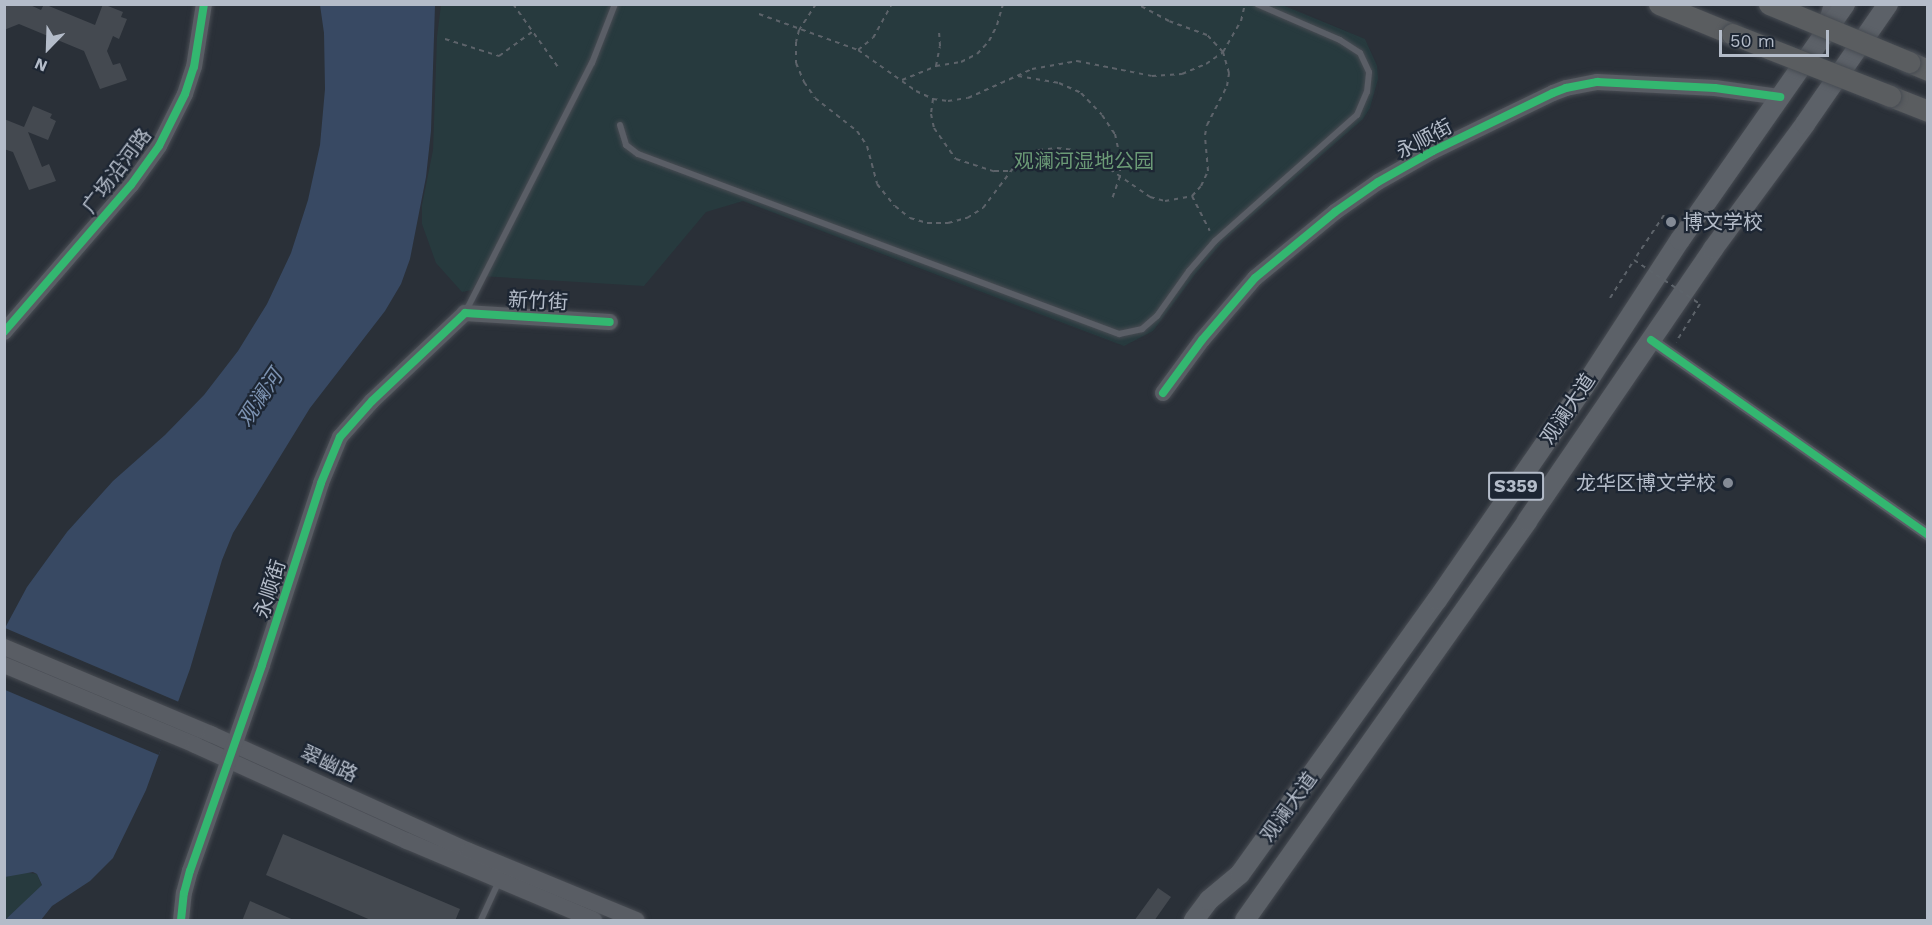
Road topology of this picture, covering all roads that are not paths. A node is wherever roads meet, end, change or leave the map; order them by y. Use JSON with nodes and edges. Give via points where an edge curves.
{"nodes":[{"id":1,"x":204,"y":4,"type":"edge"},
{"id":2,"x":615,"y":4,"type":"edge"},
{"id":3,"x":1257,"y":4,"type":"edge"},
{"id":4,"x":1659,"y":4,"type":"edge"},
{"id":5,"x":1769,"y":4,"type":"edge"},
{"id":6,"x":1830,"y":4,"type":"edge"},
{"id":7,"x":1845,"y":4,"type":"edge"},
{"id":8,"x":1888,"y":4,"type":"edge"},
{"id":9,"x":1807,"y":58,"type":"junction"},
{"id":10,"x":1918,"y":66,"type":"edge"},
{"id":11,"x":1780,"y":97,"type":"junction"},
{"id":12,"x":1928,"y":111,"type":"edge"},
{"id":13,"x":620,"y":125,"type":"dead end"},
{"id":14,"x":465,"y":313,"type":"junction"},
{"id":15,"x":610,"y":322,"type":"dead end"},
{"id":16,"x":4,"y":332,"type":"edge"},
{"id":17,"x":1651,"y":340,"type":"junction"},
{"id":18,"x":1163,"y":393,"type":"dead end"},
{"id":19,"x":1928,"y":534,"type":"edge"},
{"id":20,"x":4,"y":647,"type":"edge"},
{"id":21,"x":4,"y":665,"type":"edge"},
{"id":22,"x":204,"y":740,"type":"junction"},
{"id":23,"x":232,"y":752,"type":"junction"},
{"id":24,"x":500,"y":881,"type":"junction"},
{"id":25,"x":181,"y":921,"type":"edge"},
{"id":26,"x":481,"y":921,"type":"edge"},
{"id":27,"x":594,"y":921,"type":"edge"},
{"id":28,"x":636,"y":921,"type":"edge"},
{"id":29,"x":1194,"y":921,"type":"edge"},
{"id":30,"x":1245,"y":921,"type":"edge"}],
"edges":[{"from":1,"to":16,"type":"street","name":"广场沿河路","via":[[194,67],[159,146],[131,185]]},
{"from":2,"to":14,"type":"lane","via":[[592,63]]},
{"from":3,"to":13,"type":"lane","via":[[1340,40],[1360,53],[1369,72],[1367,92],[1357,115],[1215,240],[1157,316],[1142,329],[1119,334],[638,154],[626,145]]},
{"from":4,"to":12,"type":"highway","bridge":true},
{"from":5,"to":10,"type":"highway","bridge":true},
{"from":6,"to":9,"type":"street"},
{"from":7,"to":9,"type":"main road","name":"观澜大道","number":"S359"},
{"from":8,"to":17,"type":"main road","name":"观澜大道","number":"S359"},
{"from":9,"to":11,"type":"main road","name":"观澜大道","number":"S359"},
{"from":11,"to":18,"type":"street","name":"永顺街","via":[[1715,88],[1597,82],[1566,88],[1543,98],[1378,182],[1306,235],[1255,278]]},
{"from":11,"to":29,"type":"main road","name":"观澜大道","number":"S359","via":[[1396,657],[1240,874],[1209,900]]},
{"from":14,"to":15,"type":"street","name":"新竹街"},
{"from":14,"to":23,"type":"street","name":"永顺街","via":[[372,401],[340,437],[321,483]]},
{"from":17,"to":19,"type":"street"},
{"from":17,"to":30,"type":"main road","name":"观澜大道","number":"S359"},
{"from":20,"to":22,"type":"street","name":"翠幽路"},
{"from":21,"to":22,"type":"street","name":"翠幽路"},
{"from":22,"to":23,"type":"street","name":"翠幽路"},
{"from":23,"to":24,"type":"street","name":"翠幽路"},
{"from":23,"to":25,"type":"street","name":"永顺街","via":[[184,893]]},
{"from":23,"to":28,"type":"street","name":"翠幽路"},
{"from":24,"to":26,"type":"lane"},
{"from":24,"to":27,"type":"street","name":"翠幽路"}]}
